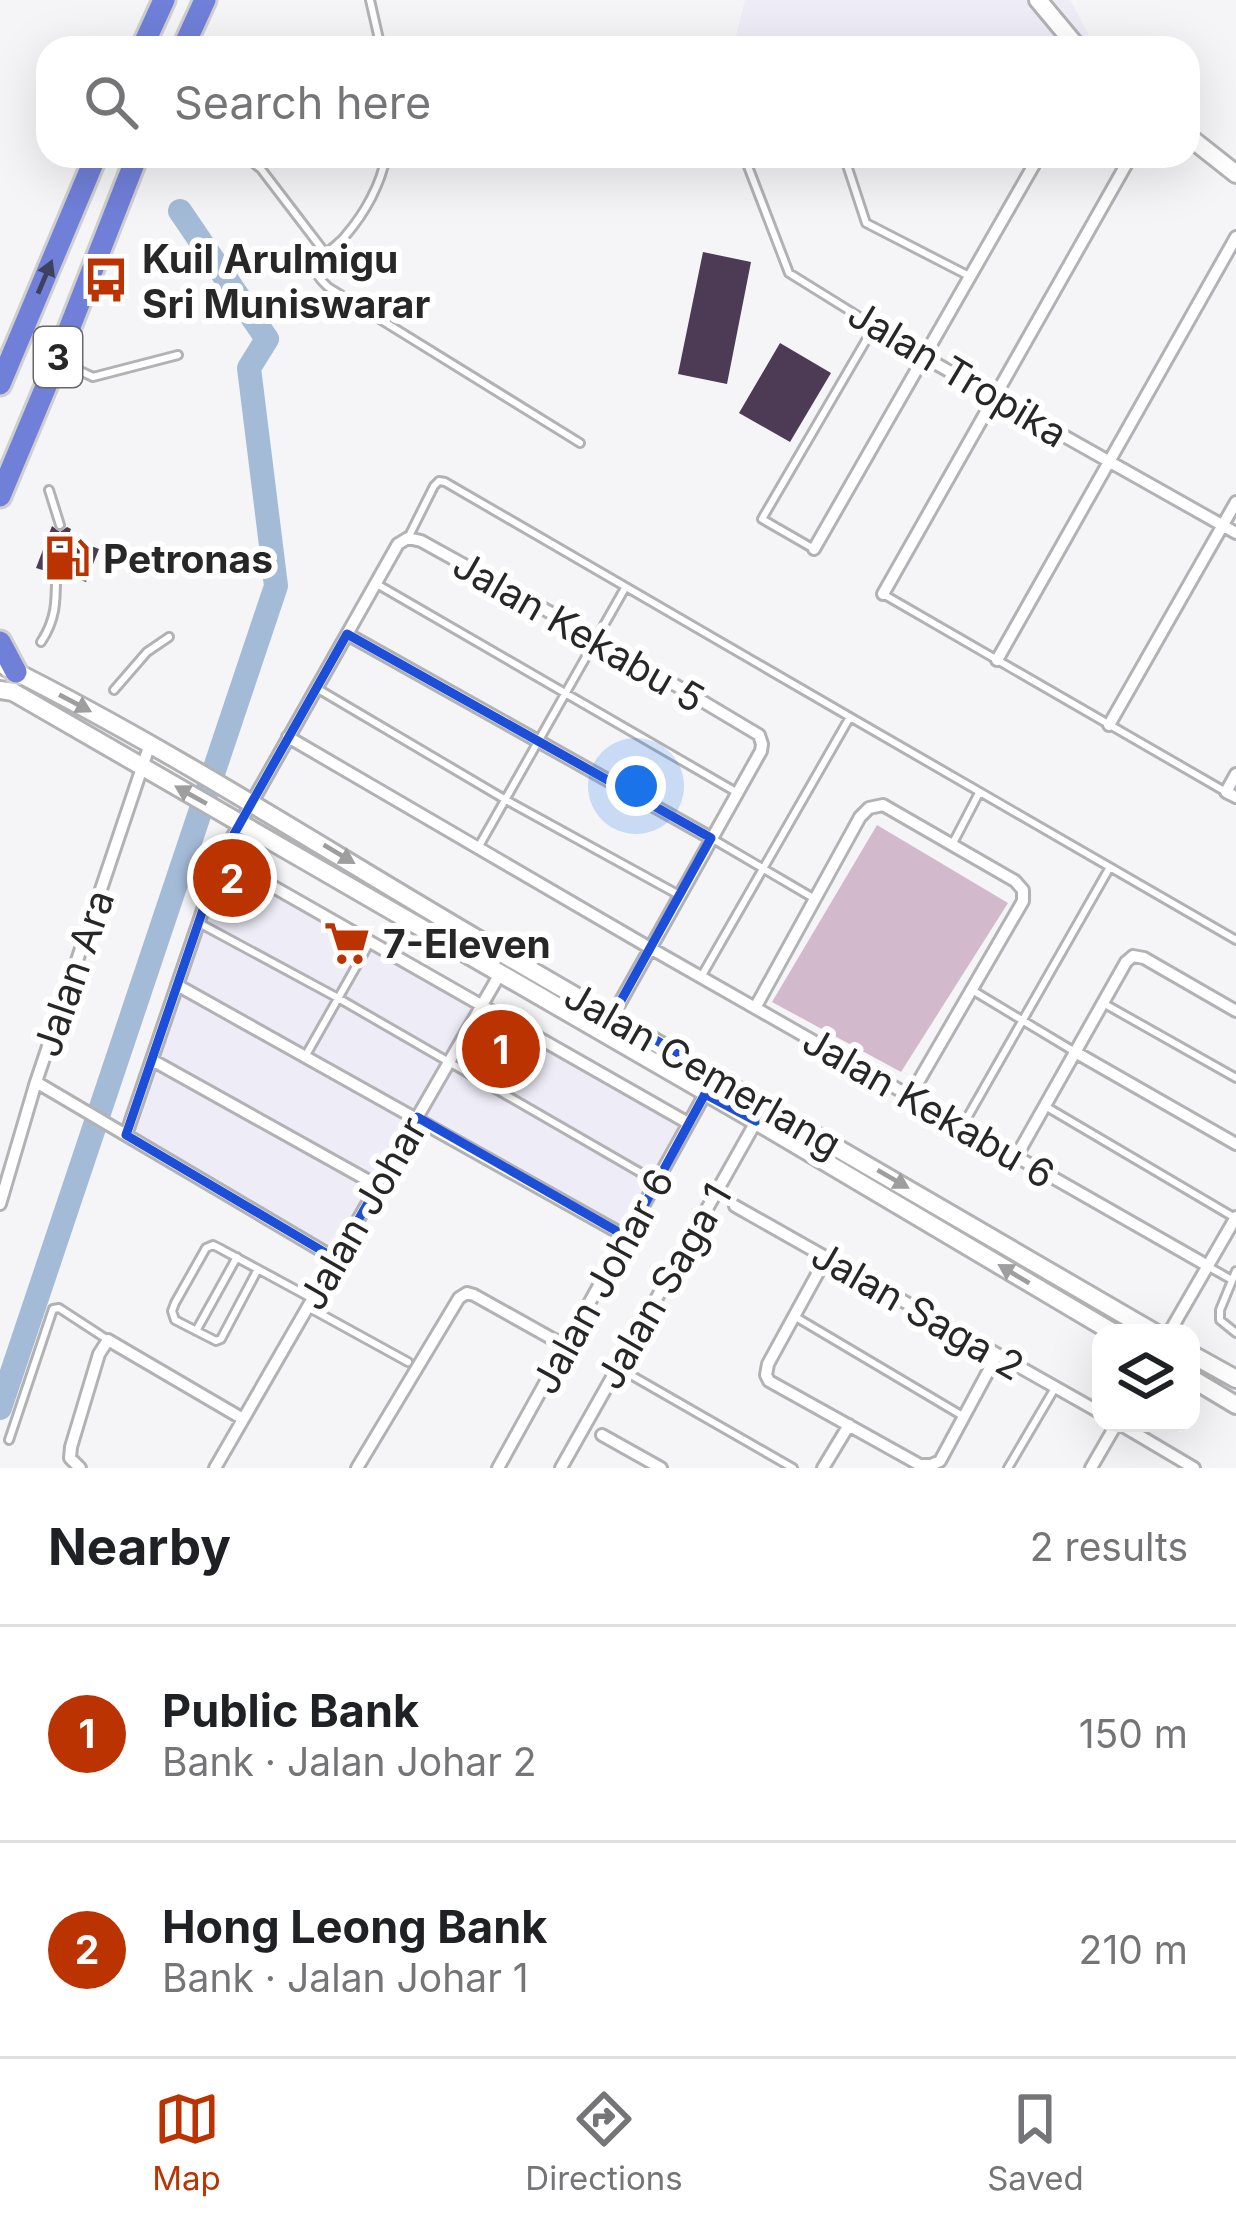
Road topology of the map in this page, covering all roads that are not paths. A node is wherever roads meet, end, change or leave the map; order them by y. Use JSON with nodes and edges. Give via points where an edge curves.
{"nodes":[{"id":1,"x":164,"y":0,"type":"edge"},
{"id":2,"x":205,"y":0,"type":"edge"},
{"id":3,"x":370,"y":0,"type":"edge"},
{"id":4,"x":1038,"y":0,"type":"edge"},
{"id":5,"x":148,"y":36,"type":"edge"},
{"id":6,"x":188,"y":36,"type":"edge"},
{"id":7,"x":378,"y":36,"type":"edge"},
{"id":8,"x":1068,"y":36,"type":"edge"},
{"id":9,"x":1200,"y":146,"type":"edge"},
{"id":10,"x":91,"y":168,"type":"edge"},
{"id":11,"x":132,"y":168,"type":"edge"},
{"id":12,"x":260,"y":168,"type":"edge"},
{"id":13,"x":384,"y":168,"type":"edge"},
{"id":14,"x":750,"y":168,"type":"edge"},
{"id":15,"x":848,"y":168,"type":"edge"},
{"id":16,"x":1032,"y":168,"type":"edge"},
{"id":17,"x":1124,"y":168,"type":"edge"},
{"id":18,"x":1236,"y":174,"type":"edge"},
{"id":19,"x":1236,"y":237,"type":"edge"},
{"id":20,"x":326,"y":254,"type":"junction"},
{"id":21,"x":971,"y":277,"type":"junction"},
{"id":22,"x":875,"y":325,"type":"junction"},
{"id":23,"x":178,"y":355,"type":"dead end"},
{"id":24,"x":924,"y":357,"type":"junction"},
{"id":25,"x":57,"y":360,"type":"junction"},
{"id":26,"x":0,"y":384,"type":"edge"},
{"id":27,"x":995,"y":397,"type":"junction"},
{"id":28,"x":580,"y":443,"type":"dead end"},
{"id":29,"x":1109,"y":462,"type":"junction"},
{"id":30,"x":49,"y":490,"type":"dead end"},
{"id":31,"x":0,"y":496,"type":"edge"},
{"id":32,"x":1236,"y":502,"type":"edge"},
{"id":33,"x":60,"y":525,"type":"dead end"},
{"id":34,"x":1222,"y":526,"type":"junction"},
{"id":35,"x":1236,"y":533,"type":"edge"},
{"id":36,"x":403,"y":541,"type":"junction"},
{"id":37,"x":814,"y":549,"type":"joint"},
{"id":38,"x":56,"y":571,"type":"dead end"},
{"id":39,"x":375,"y":584,"type":"junction"},
{"id":40,"x":625,"y":588,"type":"junction"},
{"id":41,"x":884,"y":594,"type":"joint"},
{"id":42,"x":346,"y":634,"type":"junction"},
{"id":43,"x":169,"y":637,"type":"dead end"},
{"id":44,"x":598,"y":640,"type":"junction"},
{"id":45,"x":0,"y":642,"type":"edge"},
{"id":46,"x":41,"y":642,"type":"dead end"},
{"id":47,"x":997,"y":660,"type":"junction"},
{"id":48,"x":8,"y":668,"type":"edge"},
{"id":49,"x":316,"y":688,"type":"junction"},
{"id":50,"x":0,"y":690,"type":"edge"},
{"id":51,"x":115,"y":690,"type":"dead end"},
{"id":52,"x":567,"y":693,"type":"junction"},
{"id":53,"x":850,"y":717,"type":"junction"},
{"id":54,"x":1109,"y":725,"type":"junction"},
{"id":55,"x":288,"y":737,"type":"junction"},
{"id":56,"x":539,"y":741,"type":"junction"},
{"id":57,"x":157,"y":748,"type":"junction"},
{"id":58,"x":148,"y":771,"type":"junction"},
{"id":59,"x":1236,"y":774,"type":"edge"},
{"id":60,"x":979,"y":793,"type":"junction"},
{"id":61,"x":739,"y":794,"type":"junction"},
{"id":62,"x":1231,"y":795,"type":"edge"},
{"id":63,"x":245,"y":798,"type":"junction"},
{"id":64,"x":506,"y":800,"type":"junction"},
{"id":65,"x":235,"y":819,"type":"junction"},
{"id":66,"x":711,"y":838,"type":"junction"},
{"id":67,"x":952,"y":844,"type":"junction"},
{"id":68,"x":479,"y":848,"type":"junction"},
{"id":69,"x":221,"y":857,"type":"junction"},
{"id":70,"x":1110,"y":867,"type":"junction"},
{"id":71,"x":764,"y":868,"type":"junction"},
{"id":72,"x":679,"y":895,"type":"junction"},
{"id":73,"x":815,"y":899,"type":"junction"},
{"id":74,"x":199,"y":923,"type":"junction"},
{"id":75,"x":1236,"y":940,"type":"edge"},
{"id":76,"x":370,"y":942,"type":"junction"},
{"id":77,"x":650,"y":948,"type":"junction"},
{"id":78,"x":509,"y":957,"type":"junction"},
{"id":79,"x":500,"y":975,"type":"junction"},
{"id":80,"x":701,"y":977,"type":"junction"},
{"id":81,"x":177,"y":985,"type":"junction"},
{"id":82,"x":972,"y":990,"type":"junction"},
{"id":83,"x":338,"y":998,"type":"junction"},
{"id":84,"x":1103,"y":1003,"type":"junction"},
{"id":85,"x":482,"y":1006,"type":"junction"},
{"id":86,"x":755,"y":1008,"type":"junction"},
{"id":87,"x":1236,"y":1011,"type":"edge"},
{"id":88,"x":614,"y":1015,"type":"junction"},
{"id":89,"x":1023,"y":1019,"type":"junction"},
{"id":90,"x":1075,"y":1052,"type":"junction"},
{"id":91,"x":306,"y":1055,"type":"junction"},
{"id":92,"x":152,"y":1060,"type":"junction"},
{"id":93,"x":449,"y":1062,"type":"junction"},
{"id":94,"x":1236,"y":1078,"type":"edge"},
{"id":95,"x":36,"y":1082,"type":"junction"},
{"id":96,"x":705,"y":1094,"type":"junction"},
{"id":97,"x":910,"y":1096,"type":"junction"},
{"id":98,"x":766,"y":1104,"type":"junction"},
{"id":99,"x":1045,"y":1106,"type":"junction"},
{"id":100,"x":417,"y":1117,"type":"junction"},
{"id":101,"x":756,"y":1121,"type":"junction"},
{"id":102,"x":688,"y":1123,"type":"junction"},
{"id":103,"x":962,"y":1126,"type":"junction"},
{"id":104,"x":120,"y":1131,"type":"junction"},
{"id":105,"x":1236,"y":1144,"type":"edge"},
{"id":106,"x":1016,"y":1156,"type":"junction"},
{"id":107,"x":657,"y":1182,"type":"junction"},
{"id":108,"x":377,"y":1186,"type":"junction"},
{"id":109,"x":0,"y":1204,"type":"edge"},
{"id":110,"x":736,"y":1206,"type":"dead end"},
{"id":111,"x":1236,"y":1218,"type":"edge"},
{"id":112,"x":627,"y":1237,"type":"junction"},
{"id":113,"x":237,"y":1257,"type":"junction"},
{"id":114,"x":826,"y":1258,"type":"junction"},
{"id":115,"x":336,"y":1259,"type":"junction"},
{"id":116,"x":1208,"y":1266,"type":"junction"},
{"id":117,"x":258,"y":1269,"type":"junction"},
{"id":118,"x":1236,"y":1271,"type":"edge"},
{"id":119,"x":1232,"y":1280,"type":"junction"},
{"id":120,"x":310,"y":1303,"type":"junction"},
{"id":121,"x":794,"y":1316,"type":"junction"},
{"id":122,"x":1099,"y":1324,"type":"edge"},
{"id":123,"x":1140,"y":1324,"type":"edge"},
{"id":124,"x":1174,"y":1324,"type":"edge"},
{"id":125,"x":196,"y":1331,"type":"junction"},
{"id":126,"x":1236,"y":1333,"type":"edge"},
{"id":127,"x":108,"y":1340,"type":"junction"},
{"id":128,"x":567,"y":1346,"type":"junction"},
{"id":129,"x":997,"y":1355,"type":"junction"},
{"id":130,"x":1200,"y":1359,"type":"edge"},
{"id":131,"x":407,"y":1362,"type":"dead end"},
{"id":132,"x":629,"y":1374,"type":"dead end"},
{"id":133,"x":1236,"y":1379,"type":"edge"},
{"id":134,"x":1200,"y":1383,"type":"edge"},
{"id":135,"x":1055,"y":1388,"type":"junction"},
{"id":136,"x":1236,"y":1405,"type":"edge"},
{"id":137,"x":1092,"y":1408,"type":"edge"},
{"id":138,"x":964,"y":1417,"type":"junction"},
{"id":139,"x":243,"y":1419,"type":"junction"},
{"id":140,"x":849,"y":1425,"type":"junction"},
{"id":141,"x":1113,"y":1432,"type":"edge"},
{"id":142,"x":1133,"y":1432,"type":"edge"},
{"id":143,"x":602,"y":1435,"type":"dead end"},
{"id":144,"x":9,"y":1439,"type":"dead end"},
{"id":145,"x":80,"y":1468,"type":"edge"},
{"id":146,"x":215,"y":1468,"type":"edge"},
{"id":147,"x":357,"y":1468,"type":"edge"},
{"id":148,"x":498,"y":1468,"type":"edge"},
{"id":149,"x":561,"y":1468,"type":"edge"},
{"id":150,"x":661,"y":1468,"type":"edge"},
{"id":151,"x":793,"y":1468,"type":"edge"},
{"id":152,"x":823,"y":1468,"type":"edge"},
{"id":153,"x":1008,"y":1468,"type":"edge"},
{"id":154,"x":1091,"y":1468,"type":"edge"},
{"id":155,"x":1194,"y":1468,"type":"edge"}],
"edges":[{"from":1,"to":5,"type":"highway"},
{"from":2,"to":6,"type":"highway"},
{"from":3,"to":7,"type":"lane"},
{"from":4,"to":8,"type":"main road"},
{"from":9,"to":18,"type":"main road"},
{"from":26,"to":10,"type":"highway","number":"3","one_way":true},
{"from":11,"to":25,"type":"highway","number":"3"},
{"from":12,"to":20,"type":"lane"},
{"from":13,"to":20,"type":"lane","via":[[367,206]]},
{"from":14,"to":22,"type":"lane","name":"Jalan Tropika","via":[[789,273]]},
{"from":15,"to":21,"type":"lane","via":[[866,223]]},
{"from":16,"to":21,"type":"street"},
{"from":17,"to":27,"type":"street"},
{"from":19,"to":29,"type":"street"},
{"from":20,"to":28,"type":"lane","via":[[316,269],[328,287]]},
{"from":21,"to":24,"type":"street"},
{"from":22,"to":24,"type":"lane","name":"Jalan Tropika"},
{"from":22,"to":37,"type":"lane","via":[[762,519]]},
{"from":23,"to":25,"type":"lane","via":[[93,377]]},
{"from":24,"to":27,"type":"street","name":"Jalan Tropika"},
{"from":24,"to":37,"type":"street"},
{"from":25,"to":31,"type":"highway","number":"3"},
{"from":27,"to":29,"type":"street","name":"Jalan Tropika"},
{"from":27,"to":41,"type":"street"},
{"from":29,"to":34,"type":"street","name":"Jalan Tropika"},
{"from":29,"to":47,"type":"street"},
{"from":30,"to":33,"type":"lane"},
{"from":32,"to":34,"type":"street"},
{"from":34,"to":35,"type":"street","name":"Jalan Tropika"},
{"from":34,"to":54,"type":"street"},
{"from":36,"to":39,"type":"street"},
{"from":36,"to":40,"type":"lane","via":[[434,486],[445,482]]},
{"from":36,"to":44,"type":"street","name":"Jalan Kekabu 5","via":[[421,541]]},
{"from":38,"to":46,"type":"lane","via":[[56,610]]},
{"from":39,"to":42,"type":"street"},
{"from":39,"to":52,"type":"lane"},
{"from":40,"to":44,"type":"lane"},
{"from":40,"to":53,"type":"lane"},
{"from":41,"to":47,"type":"lane"},
{"from":42,"to":49,"type":"street"},
{"from":42,"to":56,"type":"street"},
{"from":43,"to":51,"type":"lane"},
{"from":44,"to":52,"type":"lane"},
{"from":44,"to":61,"type":"street","name":"Jalan Kekabu 5","via":[[759,735],[761,751]]},
{"from":45,"to":48,"type":"highway"},
{"from":47,"to":54,"type":"lane"},
{"from":48,"to":57,"type":"main road","name":"Jalan Cemerlang","one_way":true},
{"from":49,"to":55,"type":"street"},
{"from":49,"to":64,"type":"lane"},
{"from":50,"to":58,"type":"main road","name":"Jalan Cemerlang"},
{"from":52,"to":56,"type":"lane"},
{"from":52,"to":61,"type":"lane"},
{"from":53,"to":60,"type":"lane"},
{"from":53,"to":71,"type":"lane"},
{"from":54,"to":62,"type":"lane"},
{"from":55,"to":63,"type":"street"},
{"from":55,"to":68,"type":"street","name":"Jalan Kekabu 6"},
{"from":56,"to":64,"type":"lane"},
{"from":56,"to":66,"type":"street"},
{"from":57,"to":58,"type":"street","name":"Jalan Ara"},
{"from":57,"to":63,"type":"main road","name":"Jalan Cemerlang"},
{"from":65,"to":58,"type":"main road","name":"Jalan Cemerlang","one_way":true},
{"from":58,"to":95,"type":"street","name":"Jalan Ara"},
{"from":59,"to":62,"type":"street"},
{"from":60,"to":67,"type":"lane"},
{"from":60,"to":70,"type":"lane"},
{"from":61,"to":66,"type":"street"},
{"from":63,"to":65,"type":"street"},
{"from":63,"to":78,"type":"main road","name":"Jalan Cemerlang","one_way":true},
{"from":64,"to":68,"type":"lane"},
{"from":64,"to":72,"type":"lane"},
{"from":65,"to":69,"type":"street"},
{"from":65,"to":79,"type":"main road","name":"Jalan Cemerlang"},
{"from":66,"to":71,"type":"lane"},
{"from":66,"to":72,"type":"street"},
{"from":67,"to":73,"type":"street","via":[[883,805],[869,808]]},
{"from":67,"to":82,"type":"street","via":[[1023,890]]},
{"from":68,"to":77,"type":"street","name":"Jalan Kekabu 6"},
{"from":69,"to":74,"type":"street"},
{"from":69,"to":76,"type":"street"},
{"from":70,"to":75,"type":"lane"},
{"from":70,"to":89,"type":"lane"},
{"from":71,"to":73,"type":"lane"},
{"from":71,"to":80,"type":"lane"},
{"from":72,"to":77,"type":"street"},
{"from":73,"to":86,"type":"street"},
{"from":74,"to":81,"type":"street"},
{"from":74,"to":83,"type":"lane"},
{"from":76,"to":83,"type":"lane"},
{"from":76,"to":85,"type":"street"},
{"from":77,"to":80,"type":"street","name":"Jalan Kekabu 6"},
{"from":77,"to":88,"type":"street"},
{"from":78,"to":79,"type":"street","name":"Jalan Johar"},
{"from":78,"to":88,"type":"main road","name":"Jalan Cemerlang"},
{"from":79,"to":85,"type":"street","name":"Jalan Johar"},
{"from":79,"to":96,"type":"main road","name":"Jalan Cemerlang"},
{"from":80,"to":86,"type":"street","name":"Jalan Kekabu 6"},
{"from":81,"to":91,"type":"street"},
{"from":81,"to":92,"type":"street"},
{"from":82,"to":89,"type":"lane"},
{"from":82,"to":97,"type":"street"},
{"from":83,"to":91,"type":"lane"},
{"from":83,"to":93,"type":"lane"},
{"from":84,"to":87,"type":"street","via":[[1133,956]]},
{"from":84,"to":90,"type":"street"},
{"from":84,"to":94,"type":"lane"},
{"from":85,"to":93,"type":"street","name":"Jalan Johar"},
{"from":85,"to":102,"type":"street"},
{"from":86,"to":97,"type":"street","name":"Jalan Kekabu 6"},
{"from":88,"to":98,"type":"main road","name":"Jalan Cemerlang"},
{"from":89,"to":90,"type":"lane"},
{"from":89,"to":103,"type":"lane"},
{"from":90,"to":99,"type":"street"},
{"from":90,"to":105,"type":"street"},
{"from":91,"to":100,"type":"street"},
{"from":92,"to":104,"type":"street"},
{"from":92,"to":108,"type":"street"},
{"from":93,"to":100,"type":"street","name":"Jalan Johar"},
{"from":93,"to":107,"type":"lane"},
{"from":95,"to":104,"type":"street"},
{"from":95,"to":109,"type":"street","name":"Jalan Ara"},
{"from":96,"to":101,"type":"main road","name":"Jalan Cemerlang"},
{"from":96,"to":102,"type":"street","name":"Jalan Johar 6"},
{"from":97,"to":103,"type":"street","name":"Jalan Kekabu 6"},
{"from":98,"to":101,"type":"street","name":"Jalan Saga 1"},
{"from":98,"to":123,"type":"main road","name":"Jalan Cemerlang","one_way":true},
{"from":99,"to":106,"type":"street"},
{"from":99,"to":111,"type":"lane"},
{"from":100,"to":108,"type":"street","name":"Jalan Johar"},
{"from":100,"to":112,"type":"street"},
{"from":122,"to":101,"type":"main road","name":"Jalan Cemerlang","one_way":true},
{"from":101,"to":149,"type":"street","name":"Jalan Saga 1"},
{"from":102,"to":107,"type":"street","name":"Jalan Johar 6"},
{"from":103,"to":106,"type":"street","name":"Jalan Kekabu 6"},
{"from":104,"to":115,"type":"street"},
{"from":106,"to":116,"type":"street","name":"Jalan Kekabu 6"},
{"from":107,"to":112,"type":"street","name":"Jalan Johar 6"},
{"from":108,"to":115,"type":"street","name":"Jalan Johar"},
{"from":110,"to":114,"type":"street","name":"Jalan Saga 2"},
{"from":111,"to":116,"type":"street"},
{"from":112,"to":128,"type":"street","name":"Jalan Johar 6"},
{"from":113,"to":117,"type":"lane"},
{"from":113,"to":125,"type":"lane"},
{"from":113,"to":125,"type":"lane","via":[[206,1248],[172,1311]]},
{"from":114,"to":121,"type":"street"},
{"from":114,"to":129,"type":"street","name":"Jalan Saga 2"},
{"from":115,"to":120,"type":"street","name":"Jalan Johar"},
{"from":116,"to":119,"type":"lane"},
{"from":116,"to":124,"type":"street"},
{"from":117,"to":120,"type":"lane"},
{"from":117,"to":125,"type":"lane","via":[[221,1339]]},
{"from":118,"to":119,"type":"lane"},
{"from":119,"to":126,"type":"lane","via":[[1220,1320]]},
{"from":120,"to":131,"type":"lane"},
{"from":120,"to":139,"type":"street","name":"Jalan Johar"},
{"from":121,"to":138,"type":"lane"},
{"from":121,"to":140,"type":"street","via":[[766,1375]]},
{"from":127,"to":139,"type":"street"},
{"from":127,"to":144,"type":"lane","via":[[53,1309]]},
{"from":127,"to":145,"type":"street","via":[[70,1447]]},
{"from":128,"to":147,"type":"street","via":[[466,1293]]},
{"from":128,"to":148,"type":"street","name":"Jalan Johar 6"},
{"from":129,"to":135,"type":"street","name":"Jalan Saga 2"},
{"from":129,"to":138,"type":"street"},
{"from":130,"to":133,"type":"main road"},
{"from":132,"to":151,"type":"lane"},
{"from":134,"to":136,"type":"main road"},
{"from":135,"to":137,"type":"street","name":"Jalan Saga 2"},
{"from":135,"to":153,"type":"lane"},
{"from":138,"to":140,"type":"street","via":[[931,1465]]},
{"from":139,"to":146,"type":"street","name":"Jalan Johar"},
{"from":140,"to":152,"type":"street"},
{"from":141,"to":154,"type":"street"},
{"from":142,"to":155,"type":"street"},
{"from":143,"to":150,"type":"street"}]}
